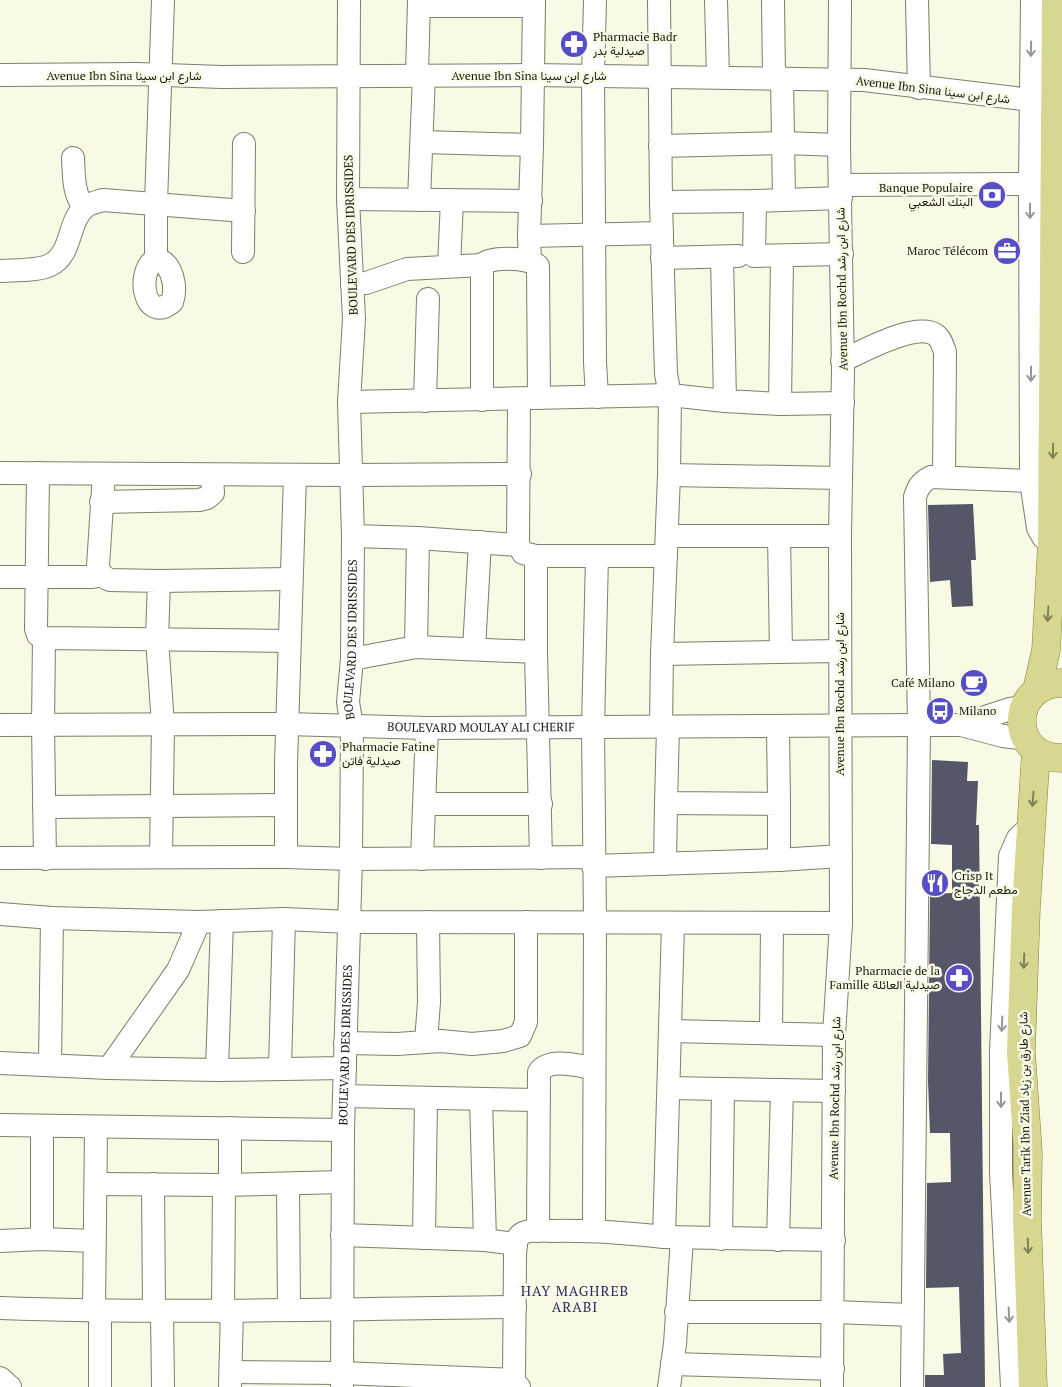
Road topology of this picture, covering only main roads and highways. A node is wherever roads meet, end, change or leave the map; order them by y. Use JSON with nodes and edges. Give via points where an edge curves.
{"nodes":[{"id":1,"x":1056,"y":0,"type":"edge"},
{"id":2,"x":1033,"y":697,"type":"edge"},
{"id":3,"x":1031,"y":745,"type":"junction"},
{"id":4,"x":1062,"y":758,"type":"edge"},
{"id":5,"x":1033,"y":1387,"type":"edge"}],
"edges":[{"from":1,"to":2,"type":"main road","name":"Avenue Tarik Ibn Ziad شارع طارق بن زياد","one_way":true,"via":[[1043,102],[1052,543],[1046,650]]},
{"from":2,"to":3,"type":"main road","name":"Avenue Tarik Ibn Ziad شارع طارق بن زياد","via":[[1021,723]]},
{"from":3,"to":4,"type":"main road","via":[[1041,754],[1053,759]]},
{"from":3,"to":5,"type":"main road","name":"Avenue Tarik Ibn Ziad شارع طارق بن زياد","one_way":true,"via":[[1026,908],[1011,1052],[1028,1152]]}]}
